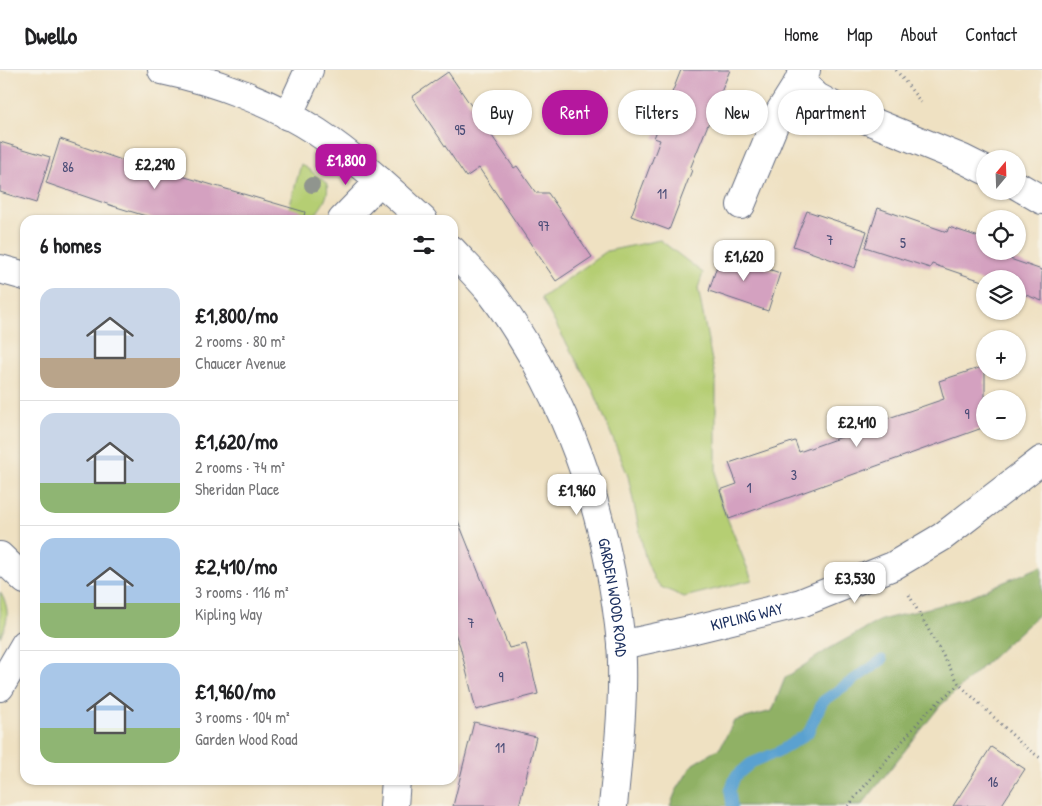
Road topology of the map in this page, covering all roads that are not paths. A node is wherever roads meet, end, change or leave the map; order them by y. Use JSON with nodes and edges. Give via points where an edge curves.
{"nodes":[{"id":1,"x":162,"y":70,"type":"edge"},
{"id":2,"x":309,"y":70,"type":"edge"},
{"id":3,"x":802,"y":75,"type":"edge"},
{"id":4,"x":288,"y":116,"type":"junction"},
{"id":5,"x":976,"y":166,"type":"edge"},
{"id":6,"x":380,"y":181,"type":"junction"},
{"id":7,"x":1026,"y":191,"type":"edge"},
{"id":8,"x":1042,"y":200,"type":"edge"},
{"id":9,"x":741,"y":205,"type":"dead end"},
{"id":10,"x":347,"y":215,"type":"edge"},
{"id":11,"x":417,"y":215,"type":"edge"},
{"id":12,"x":458,"y":257,"type":"edge"},
{"id":13,"x":0,"y":269,"type":"edge"},
{"id":14,"x":20,"y":275,"type":"edge"},
{"id":15,"x":1042,"y":460,"type":"edge"},
{"id":16,"x":0,"y":556,"type":"edge"},
{"id":17,"x":20,"y":575,"type":"edge"},
{"id":18,"x":621,"y":644,"type":"junction"},
{"id":19,"x":20,"y":653,"type":"edge"},
{"id":20,"x":0,"y":687,"type":"edge"},
{"id":21,"x":396,"y":785,"type":"edge"},
{"id":22,"x":394,"y":806,"type":"edge"},
{"id":23,"x":613,"y":806,"type":"edge"}],
"edges":[{"from":1,"to":4,"type":"street","via":[[232,90]]},
{"from":2,"to":4,"type":"street"},
{"from":3,"to":5,"type":"street","via":[[817,97],[836,108]]},
{"from":3,"to":9,"type":"street","via":[[779,113]]},
{"from":4,"to":6,"type":"street","via":[[317,132]]},
{"from":6,"to":10,"type":"street"},
{"from":6,"to":11,"type":"street"},
{"from":7,"to":8,"type":"street"},
{"from":12,"to":18,"type":"street","name":"GARDEN WOOD ROAD","via":[[494,298],[558,402],[590,485],[606,538]]},
{"from":13,"to":14,"type":"street"},
{"from":15,"to":18,"type":"street","name":"KIPLING WAY","via":[[942,537],[893,566],[801,602]]},
{"from":16,"to":17,"type":"street"},
{"from":18,"to":23,"type":"street","name":"GARDEN WOOD ROAD"},
{"from":19,"to":20,"type":"street"},
{"from":21,"to":22,"type":"street"}]}
